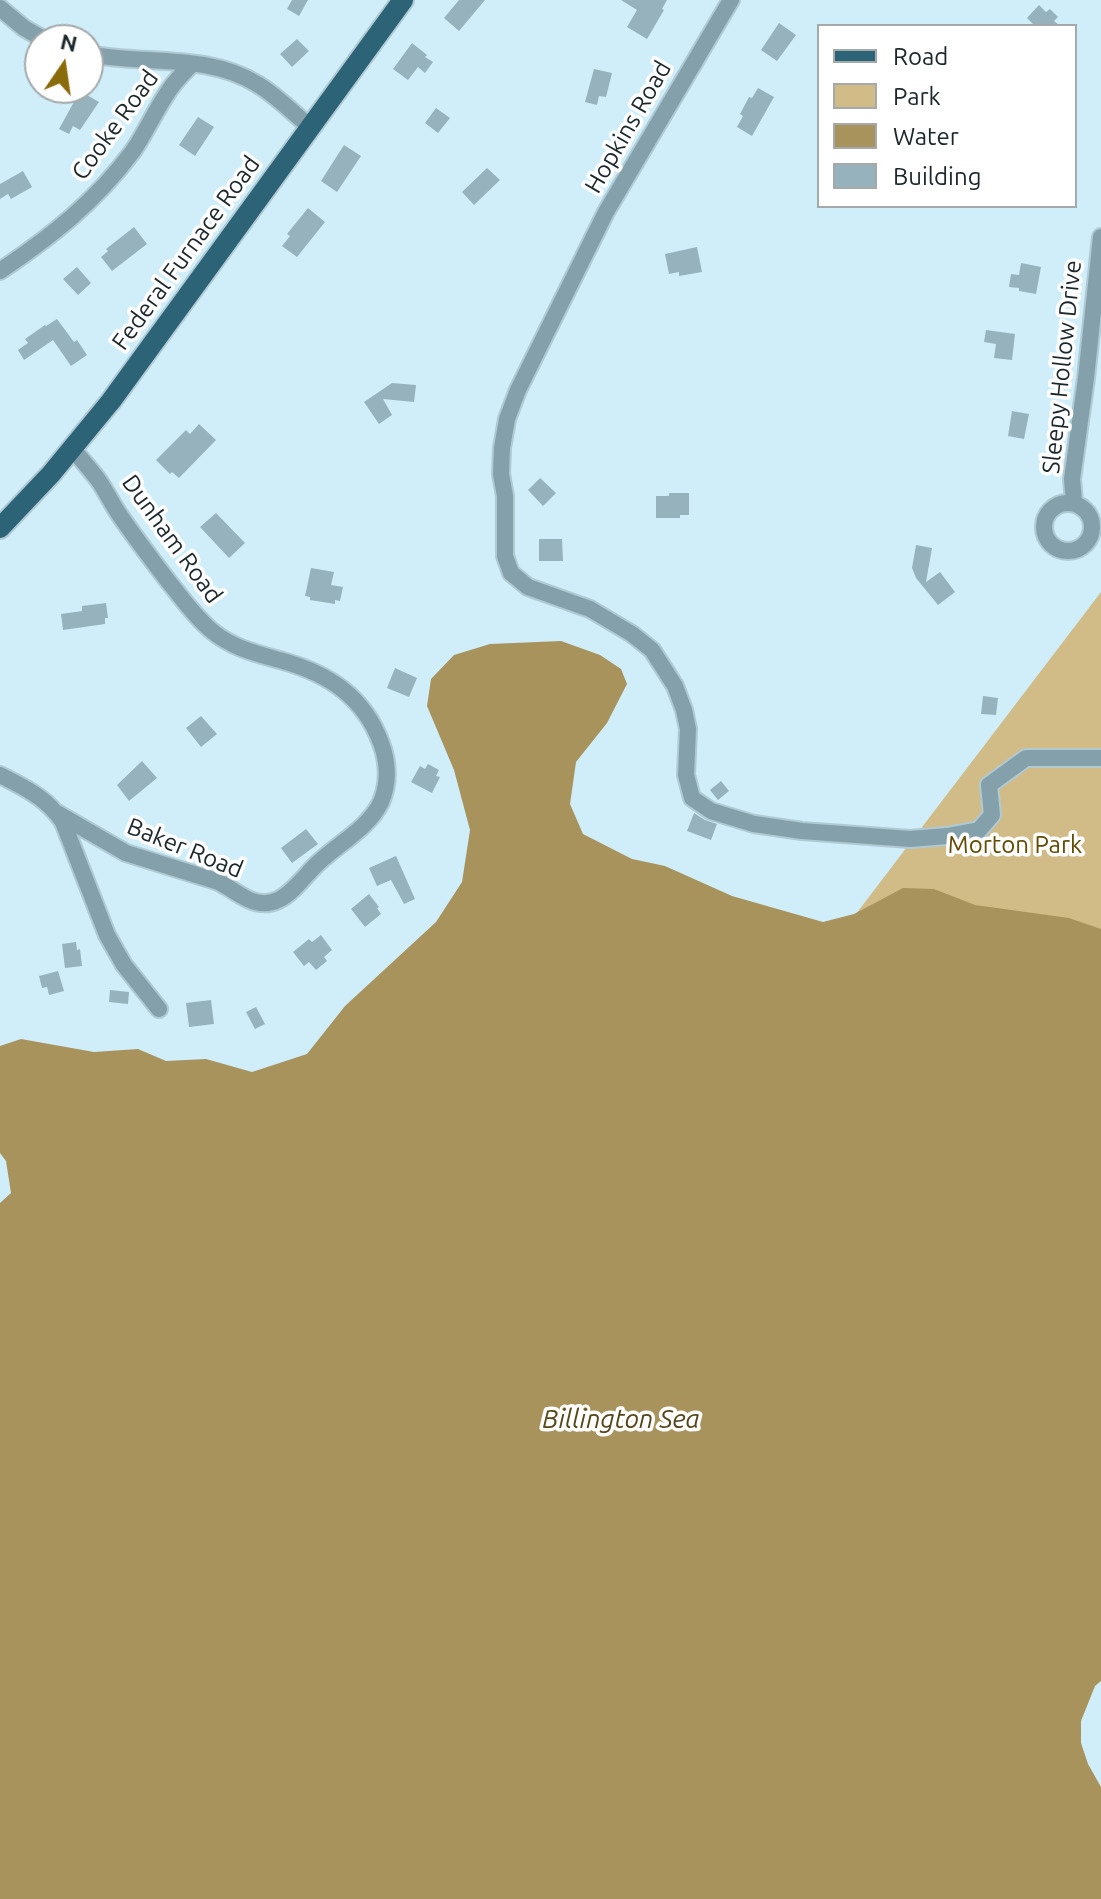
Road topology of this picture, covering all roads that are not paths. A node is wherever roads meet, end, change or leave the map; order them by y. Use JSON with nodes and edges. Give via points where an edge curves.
{"nodes":[{"id":1,"x":403,"y":0,"type":"edge"},
{"id":2,"x":731,"y":0,"type":"edge"},
{"id":3,"x":0,"y":8,"type":"edge"},
{"id":4,"x":24,"y":28,"type":"edge"},
{"id":5,"x":104,"y":56,"type":"edge"},
{"id":6,"x":192,"y":64,"type":"junction"},
{"id":7,"x":310,"y":127,"type":"junction"},
{"id":8,"x":1101,"y":237,"type":"edge"},
{"id":9,"x":0,"y":271,"type":"edge"},
{"id":10,"x":72,"y":448,"type":"junction"},
{"id":11,"x":1074,"y":503,"type":"dead end"},
{"id":12,"x":0,"y":528,"type":"edge"},
{"id":13,"x":1101,"y":758,"type":"edge"},
{"id":14,"x":0,"y":775,"type":"edge"},
{"id":15,"x":55,"y":812,"type":"junction"},
{"id":16,"x":311,"y":870,"type":"joint"},
{"id":17,"x":159,"y":1009,"type":"dead end"}],
"edges":[{"from":1,"to":7,"type":"main road","name":"Federal Furnace Road"},
{"from":2,"to":13,"type":"street","name":"Hopkins Road","via":[[606,212],[507,419],[501,474],[505,556],[511,573],[528,587],[590,609],[652,650],[684,710],[692,798],[711,811],[802,831],[910,839],[947,836],[979,830],[992,815],[989,785],[1026,758]]},
{"from":3,"to":4,"type":"street"},
{"from":5,"to":6,"type":"street","name":"Cooke Road"},
{"from":6,"to":7,"type":"street","name":"Cooke Road","via":[[258,84]]},
{"from":6,"to":9,"type":"street","name":"Cooke Road","via":[[104,187],[68,222]]},
{"from":7,"to":10,"type":"main road","name":"Federal Furnace Road"},
{"from":8,"to":11,"type":"street","name":"Sleepy Hollow Drive","via":[[1072,479]]},
{"from":10,"to":12,"type":"main road","name":"Federal Furnace Road"},
{"from":10,"to":16,"type":"street","name":"Dunham Road","via":[[196,617],[243,650],[330,679],[365,713],[377,734],[387,769],[381,802],[367,822]]},
{"from":14,"to":15,"type":"street","name":"Baker Road"},
{"from":15,"to":16,"type":"street","name":"Baker Road","via":[[126,853],[216,881],[256,903],[270,904],[290,894]]},
{"from":15,"to":17,"type":"street","via":[[107,935]]}]}
